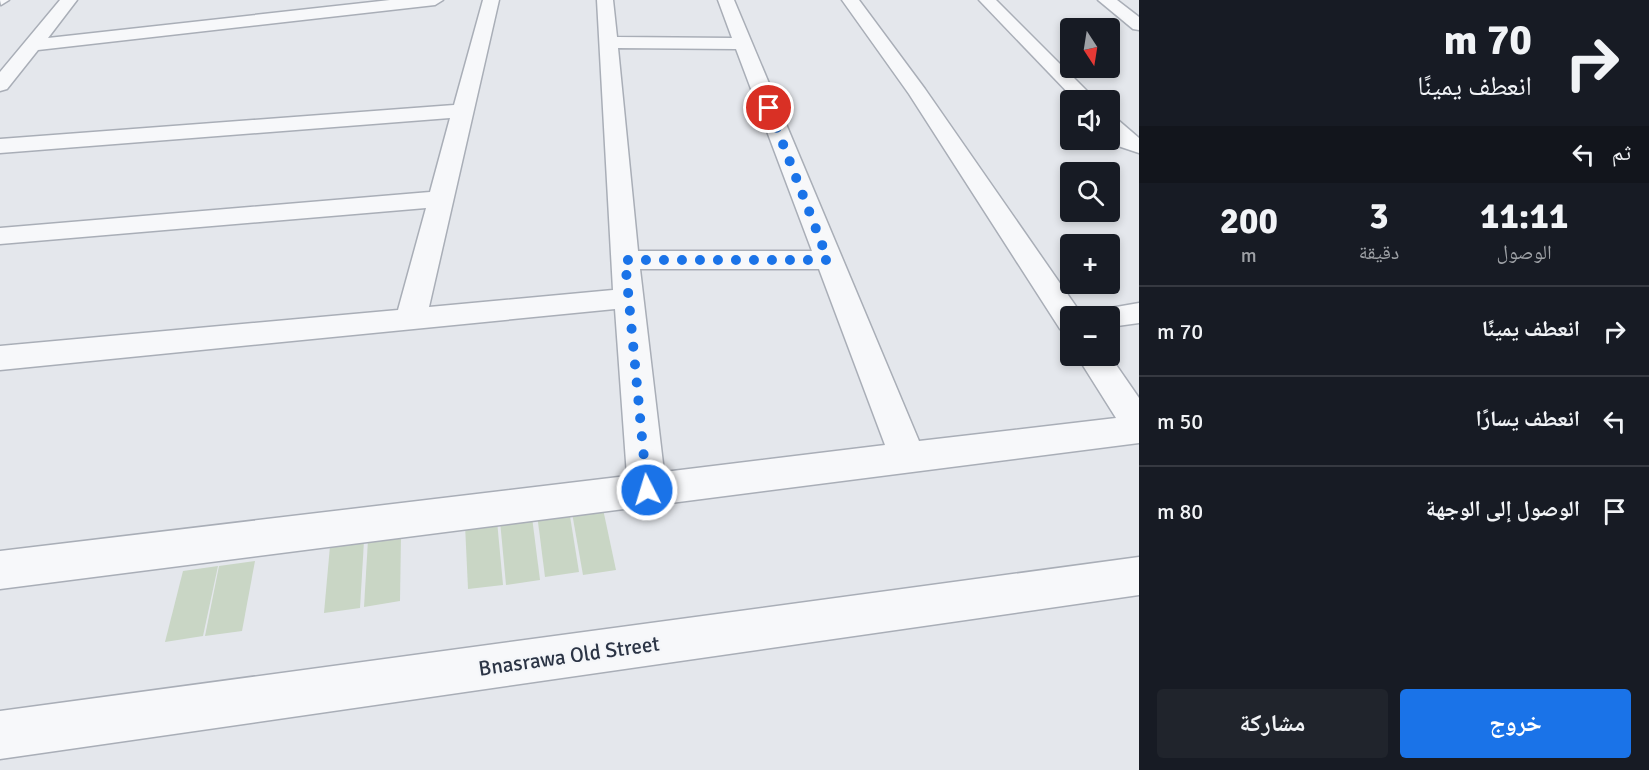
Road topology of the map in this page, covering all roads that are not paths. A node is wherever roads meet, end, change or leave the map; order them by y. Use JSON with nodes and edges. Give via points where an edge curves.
{"nodes":[{"id":1,"x":69,"y":0,"type":"edge"},
{"id":2,"x":435,"y":0,"type":"edge"},
{"id":3,"x":490,"y":0,"type":"edge"},
{"id":4,"x":605,"y":0,"type":"edge"},
{"id":5,"x":726,"y":0,"type":"edge"},
{"id":6,"x":850,"y":0,"type":"edge"},
{"id":7,"x":987,"y":0,"type":"edge"},
{"id":8,"x":1106,"y":0,"type":"edge"},
{"id":9,"x":1139,"y":25,"type":"edge"},
{"id":10,"x":608,"y":42,"type":"junction"},
{"id":11,"x":743,"y":44,"type":"junction"},
{"id":12,"x":33,"y":45,"type":"junction"},
{"id":13,"x":0,"y":85,"type":"edge"},
{"id":14,"x":1076,"y":90,"type":"edge"},
{"id":15,"x":463,"y":111,"type":"junction"},
{"id":16,"x":1120,"y":135,"type":"edge"},
{"id":17,"x":0,"y":146,"type":"edge"},
{"id":18,"x":1139,"y":146,"type":"edge"},
{"id":19,"x":441,"y":199,"type":"junction"},
{"id":20,"x":0,"y":236,"type":"edge"},
{"id":21,"x":625,"y":260,"type":"junction"},
{"id":22,"x":828,"y":260,"type":"junction"},
{"id":23,"x":629,"y":298,"type":"junction"},
{"id":24,"x":1060,"y":306,"type":"edge"},
{"id":25,"x":1139,"y":313,"type":"edge"},
{"id":26,"x":1120,"y":316,"type":"edge"},
{"id":27,"x":411,"y":319,"type":"junction"},
{"id":28,"x":0,"y":358,"type":"edge"},
{"id":29,"x":1100,"y":366,"type":"edge"},
{"id":30,"x":1139,"y":424,"type":"edge"},
{"id":31,"x":1139,"y":429,"type":"edge"},
{"id":32,"x":908,"y":458,"type":"junction"},
{"id":33,"x":647,"y":490,"type":"junction"},
{"id":34,"x":0,"y":570,"type":"edge"},
{"id":35,"x":1139,"y":576,"type":"edge"},
{"id":36,"x":0,"y":735,"type":"edge"}],
"edges":[{"from":1,"to":12,"type":"street"},
{"from":2,"to":12,"type":"street"},
{"from":3,"to":15,"type":"street"},
{"from":4,"to":10,"type":"street"},
{"from":5,"to":11,"type":"street"},
{"from":6,"to":24,"type":"street","via":[[918,93]]},
{"from":7,"to":14,"type":"street"},
{"from":8,"to":9,"type":"street"},
{"from":10,"to":11,"type":"street"},
{"from":10,"to":21,"type":"street"},
{"from":11,"to":22,"type":"street"},
{"from":12,"to":13,"type":"street"},
{"from":15,"to":17,"type":"street"},
{"from":15,"to":19,"type":"street"},
{"from":16,"to":18,"type":"street"},
{"from":19,"to":20,"type":"street"},
{"from":19,"to":27,"type":"street"},
{"from":21,"to":22,"type":"street"},
{"from":21,"to":23,"type":"street"},
{"from":22,"to":32,"type":"street"},
{"from":23,"to":27,"type":"street"},
{"from":23,"to":33,"type":"street"},
{"from":25,"to":26,"type":"street"},
{"from":27,"to":28,"type":"street"},
{"from":29,"to":30,"type":"street"},
{"from":31,"to":32,"type":"street"},
{"from":32,"to":33,"type":"street"},
{"from":33,"to":34,"type":"street"},
{"from":35,"to":36,"type":"street","name":"Bnasrawa Old Street"}]}
